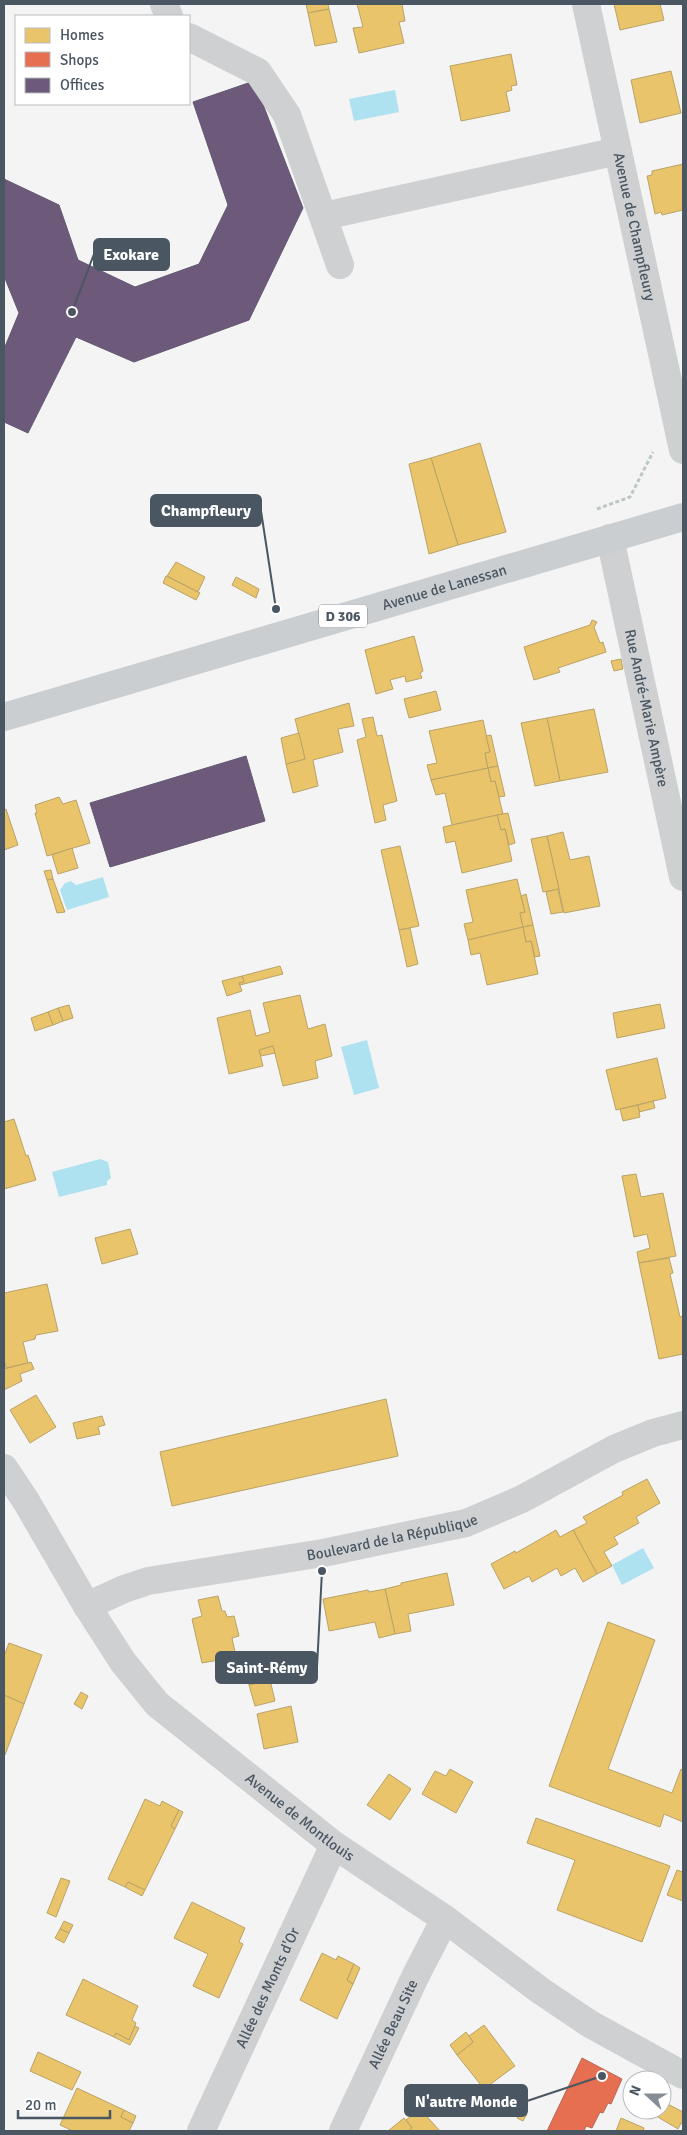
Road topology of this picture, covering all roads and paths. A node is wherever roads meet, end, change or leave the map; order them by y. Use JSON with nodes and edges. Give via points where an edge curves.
{"nodes":[{"id":1,"x":586,"y":4,"type":"edge"},
{"id":2,"x":190,"y":38,"type":"edge"},
{"id":3,"x":618,"y":151,"type":"junction"},
{"id":4,"x":324,"y":216,"type":"junction"},
{"id":5,"x":340,"y":265,"type":"dead end"},
{"id":6,"x":682,"y":444,"type":"edge"},
{"id":7,"x":595,"y":510,"type":"dead end"},
{"id":8,"x":683,"y":517,"type":"edge"},
{"id":9,"x":610,"y":538,"type":"junction"},
{"id":10,"x":4,"y":717,"type":"edge"},
{"id":11,"x":683,"y":877,"type":"edge"},
{"id":12,"x":683,"y":1425,"type":"edge"},
{"id":13,"x":4,"y":1468,"type":"edge"},
{"id":14,"x":87,"y":1606,"type":"junction"},
{"id":15,"x":334,"y":1845,"type":"junction"},
{"id":16,"x":445,"y":1919,"type":"junction"},
{"id":17,"x":683,"y":2076,"type":"edge"},
{"id":18,"x":201,"y":2131,"type":"edge"},
{"id":19,"x":343,"y":2131,"type":"edge"}],
"edges":[{"from":1,"to":3,"type":"street","name":"Avenue de Champfleury"},
{"from":2,"to":4,"type":"street","via":[[258,72],[287,115]]},
{"from":3,"to":4,"type":"street"},
{"from":3,"to":6,"type":"street","name":"Avenue de Champfleury"},
{"from":4,"to":5,"type":"street"},
{"from":6,"to":7,"type":"path","via":[[656,446],[630,497]]},
{"from":8,"to":9,"type":"main road","name":"Avenue de Lanessan","number":"D 306"},
{"from":9,"to":10,"type":"main road","name":"Avenue de Lanessan","number":"D 306"},
{"from":9,"to":11,"type":"street","name":"Rue André-Marie Ampère"},
{"from":12,"to":14,"type":"street","name":"Boulevard de la République","via":[[653,1433],[614,1450],[522,1499],[466,1523],[323,1553],[148,1581]]},
{"from":13,"to":14,"type":"street","name":"Avenue de Montlouis"},
{"from":14,"to":15,"type":"street","name":"Avenue de Montlouis","via":[[123,1662],[157,1704]]},
{"from":15,"to":16,"type":"street","name":"Avenue de Montlouis"},
{"from":15,"to":18,"type":"street","name":"Allée des Monts d'Or"},
{"from":16,"to":17,"type":"street","name":"Avenue de Montlouis","via":[[590,2024]]},
{"from":16,"to":19,"type":"street","name":"Allée Beau Site"}]}
